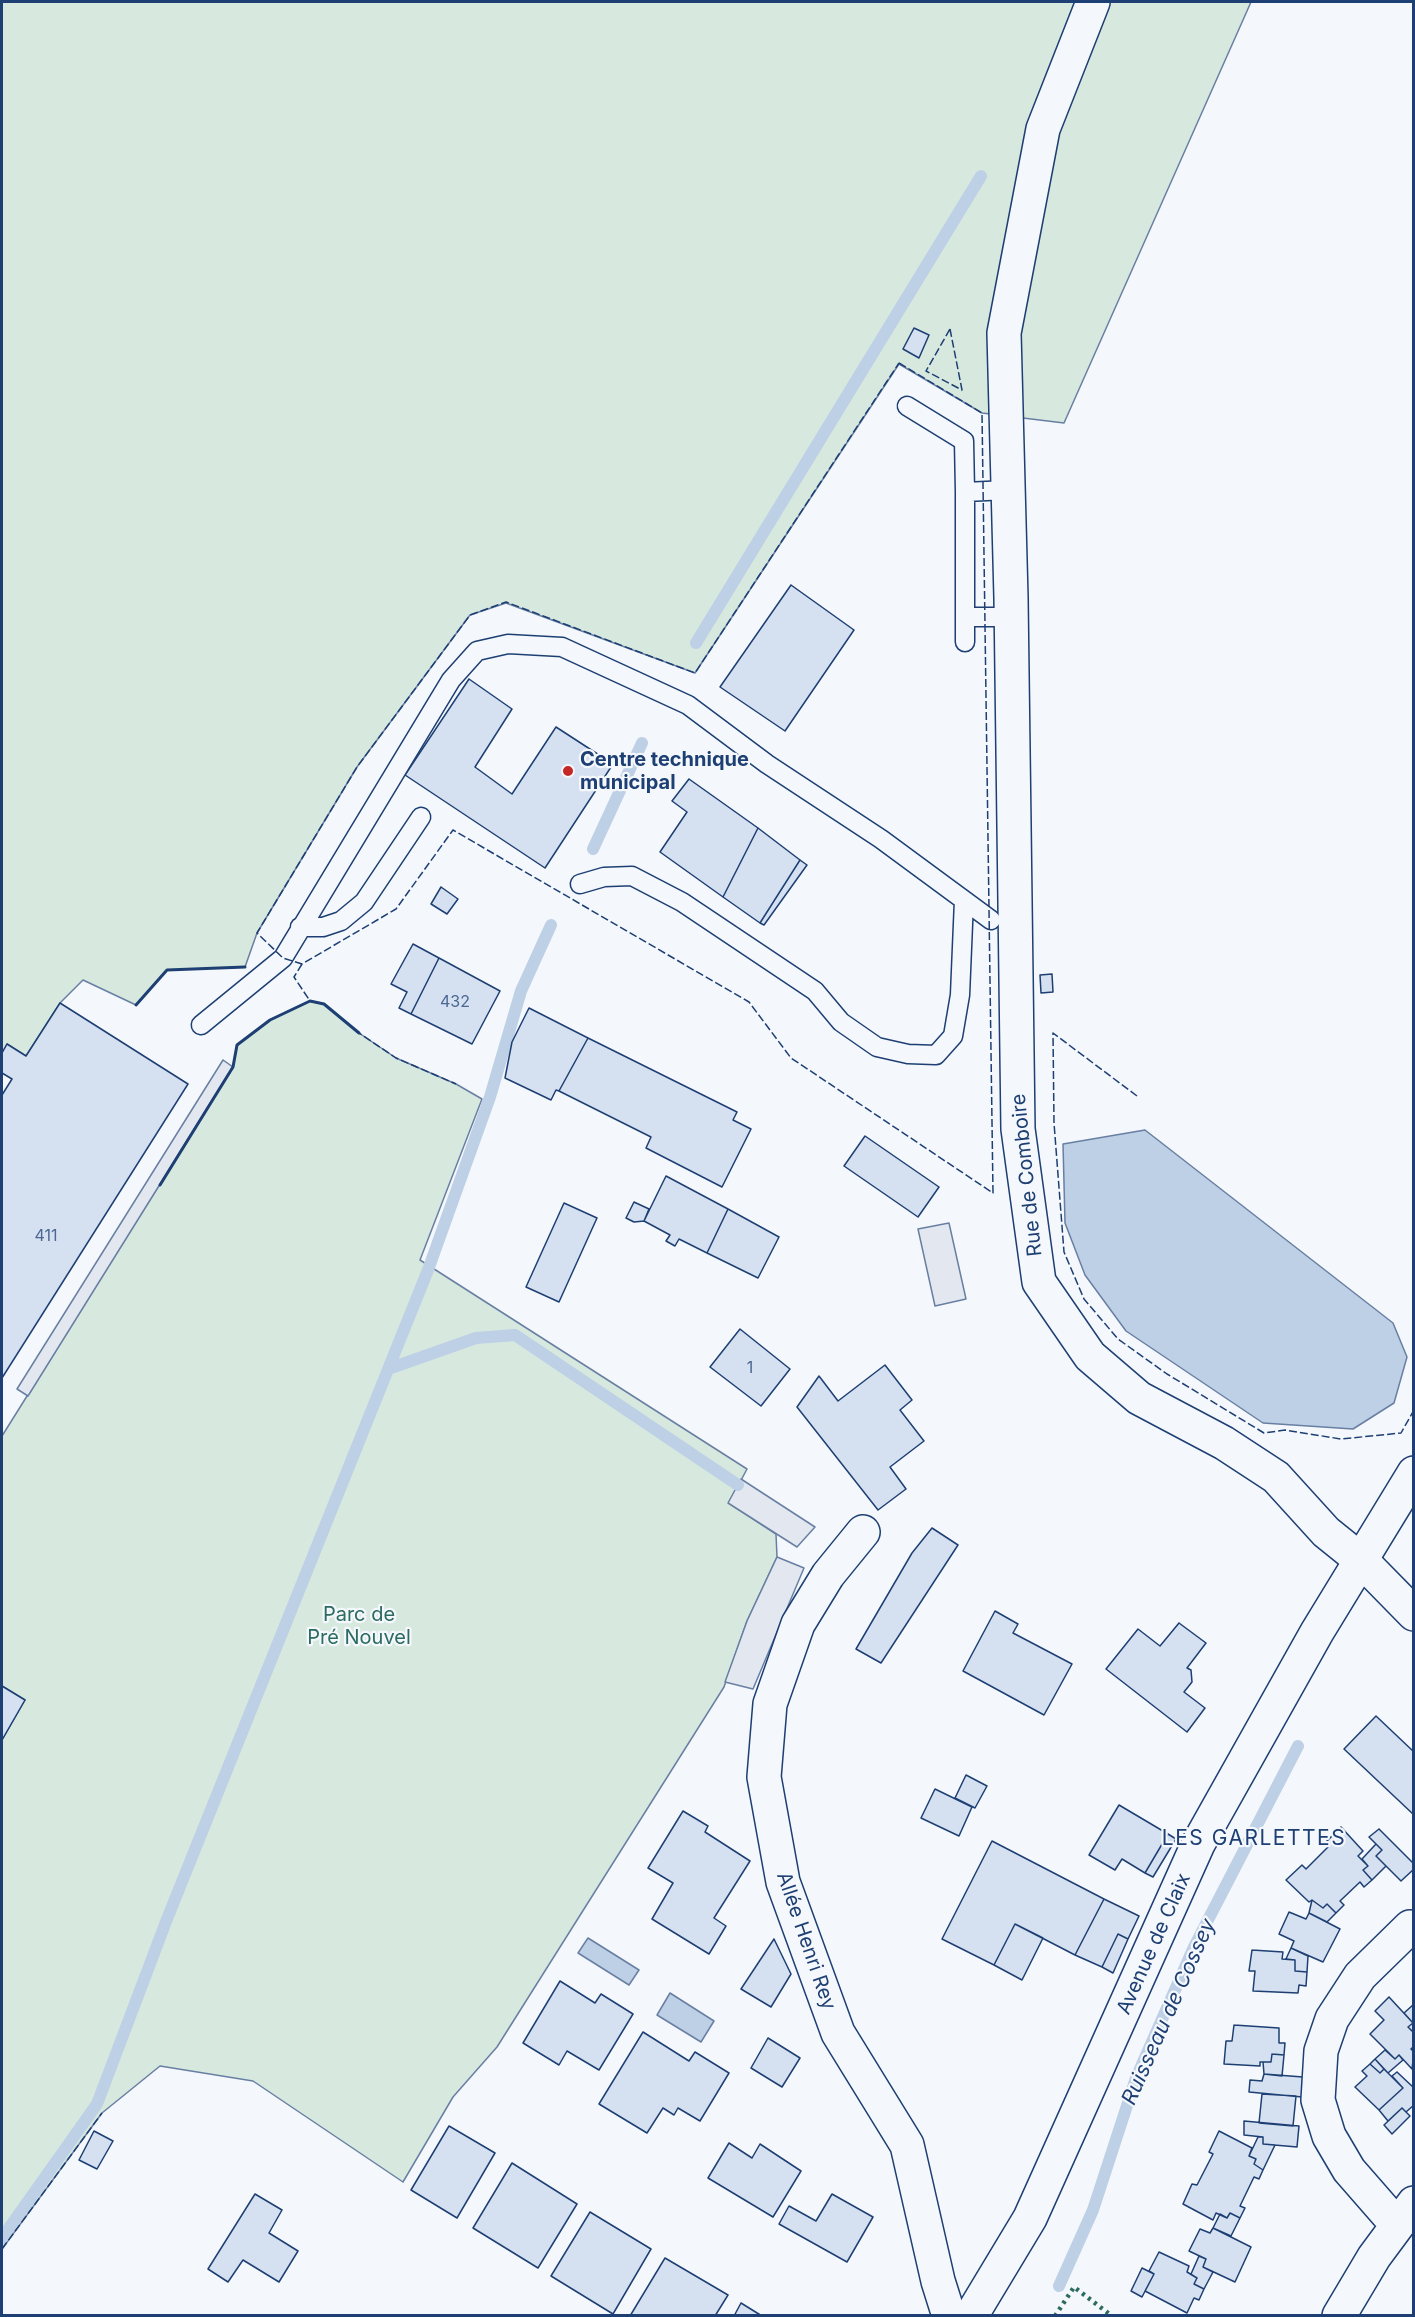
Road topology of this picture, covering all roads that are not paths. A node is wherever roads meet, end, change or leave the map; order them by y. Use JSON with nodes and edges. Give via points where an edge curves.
{"nodes":[{"id":1,"x":1093,"y":2,"type":"edge"},
{"id":2,"x":907,"y":406,"type":"dead end"},
{"id":3,"x":1008,"y":490,"type":"junction"},
{"id":4,"x":965,"y":492,"type":"junction"},
{"id":5,"x":1011,"y":608,"type":"junction"},
{"id":6,"x":965,"y":617,"type":"junction"},
{"id":7,"x":965,"y":642,"type":"dead end"},
{"id":8,"x":421,"y":817,"type":"dead end"},
{"id":9,"x":580,"y":885,"type":"dead end"},
{"id":10,"x":964,"y":900,"type":"junction"},
{"id":11,"x":991,"y":920,"type":"dead end"},
{"id":12,"x":300,"y":927,"type":"junction"},
{"id":13,"x":201,"y":1025,"type":"dead end"},
{"id":14,"x":1413,"y":1473,"type":"edge"},
{"id":15,"x":863,"y":1532,"type":"dead end"},
{"id":16,"x":1362,"y":1561,"type":"junction"},
{"id":17,"x":1413,"y":1614,"type":"edge"},
{"id":18,"x":1410,"y":1927,"type":"dead end"},
{"id":19,"x":1405,"y":2214,"type":"edge"},
{"id":20,"x":977,"y":2307,"type":"edge"},
{"id":21,"x":949,"y":2316,"type":"edge"},
{"id":22,"x":1339,"y":2316,"type":"edge"}],
"edges":[{"from":1,"to":3,"type":"street","name":"Rue de Comboire","via":[[1043,129],[1004,333]]},
{"from":2,"to":4,"type":"lane","via":[[964,441]]},
{"from":3,"to":4,"type":"lane"},
{"from":3,"to":5,"type":"street","name":"Rue de Comboire"},
{"from":4,"to":6,"type":"lane"},
{"from":5,"to":6,"type":"lane"},
{"from":5,"to":16,"type":"street","name":"Rue de Comboire","via":[[1018,1129],[1038,1282],[1098,1363],[1139,1398],[1224,1443],[1276,1477],[1326,1532]]},
{"from":6,"to":7,"type":"lane"},
{"from":8,"to":12,"type":"lane","via":[[364,902],[341,921],[323,927]]},
{"from":9,"to":10,"type":"lane","via":[[604,877],[632,876],[652,886],[815,991],[841,1022],[877,1047],[908,1054],[936,1055],[953,1036],[960,995]]},
{"from":10,"to":11,"type":"lane"},
{"from":10,"to":12,"type":"lane","via":[[688,705],[562,647],[508,644],[477,651],[451,680]]},
{"from":12,"to":13,"type":"lane","via":[[283,958]]},
{"from":14,"to":16,"type":"street","name":"Avenue de Claix"},
{"from":15,"to":21,"type":"street","name":"Allée Henri Rey","via":[[828,1575],[798,1624],[770,1704],[764,1777],[783,1882],[838,2033],[908,2145]]},
{"from":16,"to":17,"type":"street","name":"Rue de Comboire"},
{"from":16,"to":20,"type":"street","name":"Avenue de Claix","via":[[1317,1632],[1197,1844],[1030,2218]]},
{"from":18,"to":19,"type":"street","via":[[1360,1976],[1332,2019],[1321,2051],[1318,2100],[1329,2136],[1350,2170]]},
{"from":19,"to":22,"type":"street"}]}
